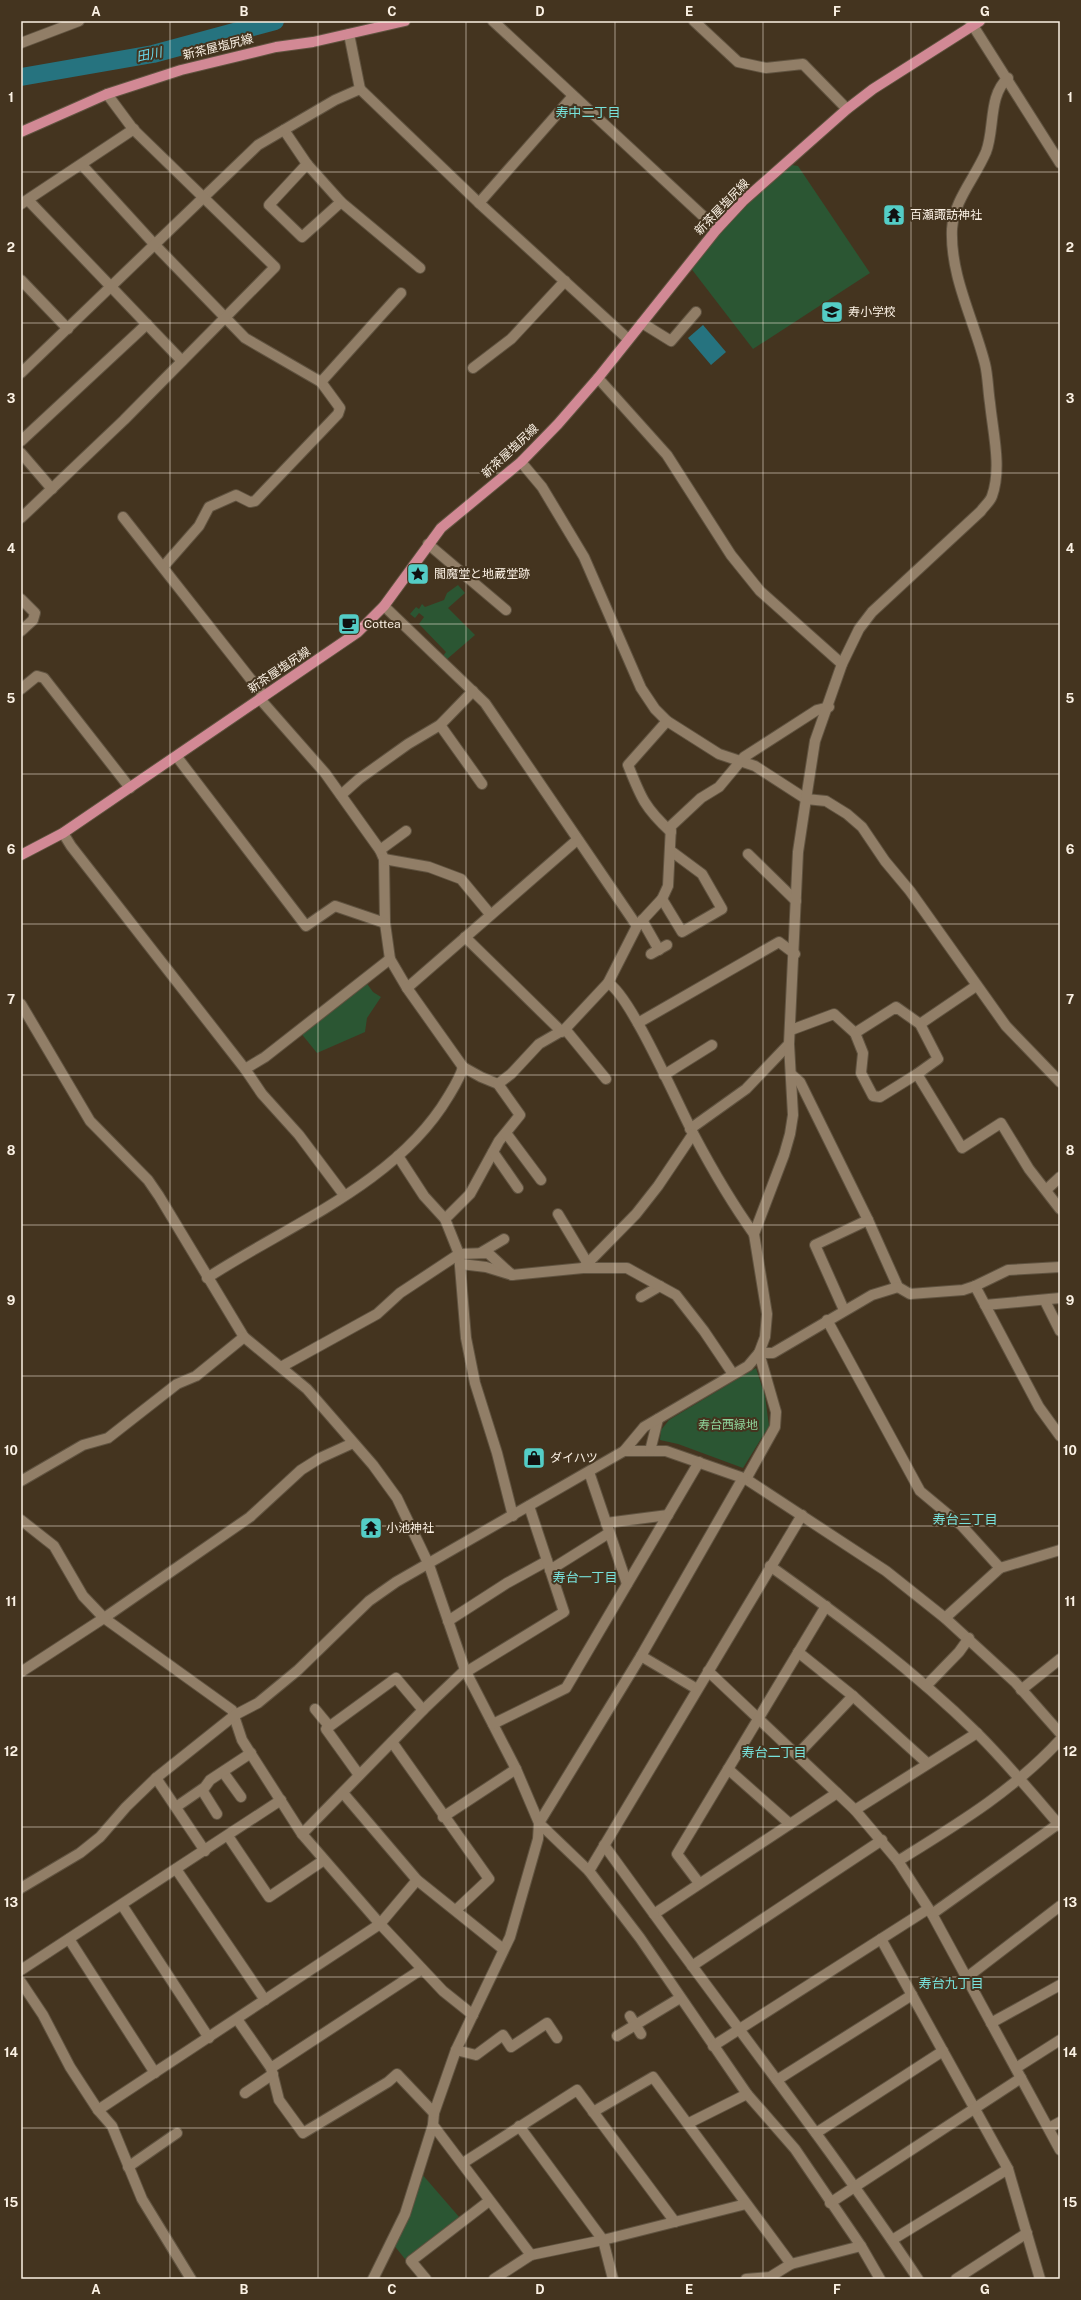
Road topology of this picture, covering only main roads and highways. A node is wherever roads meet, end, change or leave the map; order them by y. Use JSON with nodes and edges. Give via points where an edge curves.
{"nodes":[{"id":1,"x":405,"y":21,"type":"edge"},
{"id":2,"x":975,"y":22,"type":"edge"},
{"id":3,"x":21,"y":132,"type":"edge"},
{"id":4,"x":21,"y":855,"type":"edge"}],
"edges":[{"from":1,"to":3,"type":"main road","name":"新茶屋塩尻線","via":[[195,66],[107,94]]},
{"from":2,"to":4,"type":"main road","name":"新茶屋塩尻線","via":[[847,109],[743,201],[717,229],[598,378],[521,462],[455,515],[428,544],[384,606],[358,632],[63,833]]}]}
